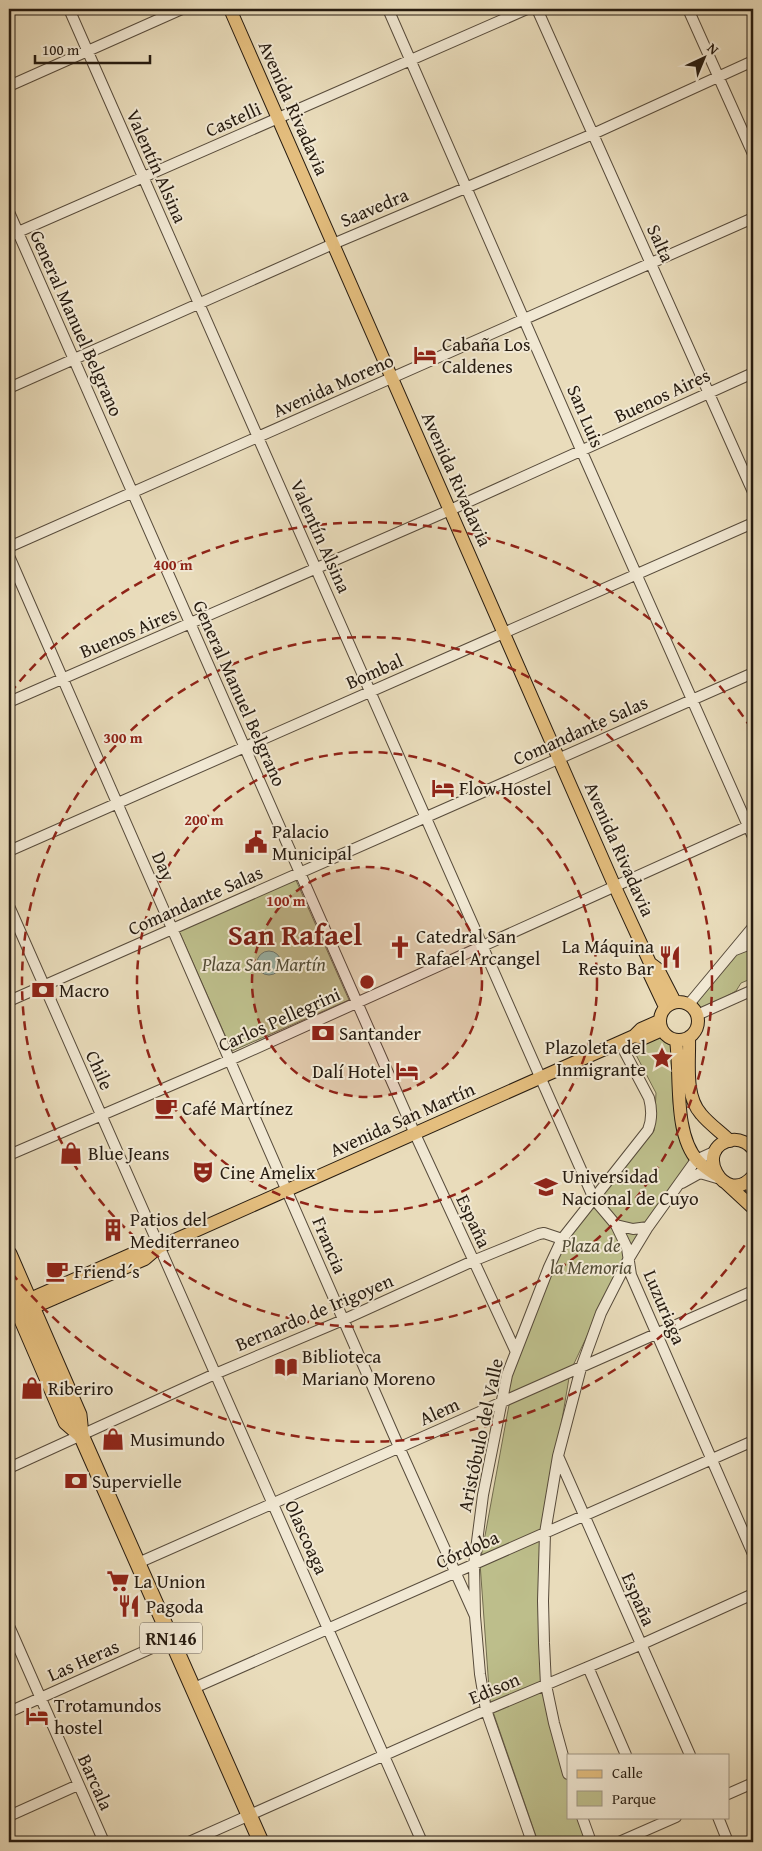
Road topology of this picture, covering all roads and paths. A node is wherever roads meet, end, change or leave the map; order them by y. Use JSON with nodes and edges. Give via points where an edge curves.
{"nodes":[{"id":1,"x":69,"y":9,"type":"edge"},
{"id":2,"x":182,"y":9,"type":"edge"},
{"id":3,"x":230,"y":9,"type":"edge"},
{"id":4,"x":388,"y":9,"type":"edge"},
{"id":5,"x":527,"y":9,"type":"edge"},
{"id":6,"x":537,"y":9,"type":"edge"},
{"id":7,"x":688,"y":9,"type":"edge"},
{"id":8,"x":88,"y":50,"type":"junction"},
{"id":9,"x":410,"y":60,"type":"junction"},
{"id":10,"x":753,"y":61,"type":"edge"},
{"id":11,"x":718,"y":77,"type":"junction"},
{"id":12,"x":9,"y":86,"type":"edge"},
{"id":13,"x":278,"y":118,"type":"junction"},
{"id":14,"x":593,"y":134,"type":"junction"},
{"id":15,"x":753,"y":154,"type":"edge"},
{"id":16,"x":144,"y":178,"type":"junction"},
{"id":17,"x":467,"y":187,"type":"junction"},
{"id":18,"x":9,"y":212,"type":"edge"},
{"id":19,"x":753,"y":218,"type":"edge"},
{"id":20,"x":13,"y":234,"type":"edge"},
{"id":21,"x":333,"y":244,"type":"junction"},
{"id":22,"x":651,"y":264,"type":"junction"},
{"id":23,"x":199,"y":303,"type":"junction"},
{"id":24,"x":525,"y":320,"type":"junction"},
{"id":25,"x":74,"y":359,"type":"junction"},
{"id":26,"x":753,"y":373,"type":"edge"},
{"id":27,"x":392,"y":378,"type":"junction"},
{"id":28,"x":9,"y":388,"type":"edge"},
{"id":29,"x":710,"y":392,"type":"junction"},
{"id":30,"x":258,"y":438,"type":"junction"},
{"id":31,"x":582,"y":452,"type":"junction"},
{"id":32,"x":753,"y":492,"type":"edge"},
{"id":33,"x":133,"y":493,"type":"junction"},
{"id":34,"x":450,"y":510,"type":"junction"},
{"id":35,"x":753,"y":523,"type":"edge"},
{"id":36,"x":9,"y":547,"type":"edge"},
{"id":37,"x":9,"y":556,"type":"edge"},
{"id":38,"x":317,"y":568,"type":"junction"},
{"id":39,"x":636,"y":574,"type":"junction"},
{"id":40,"x":190,"y":624,"type":"junction"},
{"id":41,"x":504,"y":632,"type":"junction"},
{"id":42,"x":753,"y":673,"type":"edge"},
{"id":43,"x":63,"y":679,"type":"junction"},
{"id":44,"x":370,"y":691,"type":"junction"},
{"id":45,"x":692,"y":700,"type":"junction"},
{"id":46,"x":9,"y":702,"type":"edge"},
{"id":47,"x":244,"y":747,"type":"junction"},
{"id":48,"x":559,"y":758,"type":"junction"},
{"id":49,"x":117,"y":803,"type":"junction"},
{"id":50,"x":425,"y":817,"type":"junction"},
{"id":51,"x":751,"y":825,"type":"edge"},
{"id":52,"x":753,"y":837,"type":"edge"},
{"id":53,"x":9,"y":851,"type":"edge"},
{"id":54,"x":300,"y":873,"type":"junction"},
{"id":55,"x":615,"y":887,"type":"junction"},
{"id":56,"x":9,"y":906,"type":"edge"},
{"id":57,"x":753,"y":927,"type":"edge"},
{"id":58,"x":172,"y":929,"type":"junction"},
{"id":59,"x":753,"y":943,"type":"edge"},
{"id":60,"x":482,"y":946,"type":"junction"},
{"id":61,"x":733,"y":950,"type":"junction"},
{"id":62,"x":753,"y":983,"type":"edge"},
{"id":63,"x":44,"y":986,"type":"junction"},
{"id":64,"x":753,"y":990,"type":"edge"},
{"id":65,"x":741,"y":995,"type":"junction"},
{"id":66,"x":9,"y":1001,"type":"edge"},
{"id":67,"x":357,"y":1003,"type":"junction"},
{"id":68,"x":670,"y":1004,"type":"junction"},
{"id":69,"x":689,"y":1004,"type":"junction"},
{"id":70,"x":697,"y":1015,"type":"junction"},
{"id":71,"x":660,"y":1025,"type":"junction"},
{"id":72,"x":689,"y":1037,"type":"junction"},
{"id":73,"x":676,"y":1040,"type":"junction"},
{"id":74,"x":620,"y":1043,"type":"junction"},
{"id":75,"x":230,"y":1060,"type":"junction"},
{"id":76,"x":540,"y":1078,"type":"junction"},
{"id":77,"x":101,"y":1116,"type":"junction"},
{"id":78,"x":415,"y":1134,"type":"junction"},
{"id":79,"x":730,"y":1140,"type":"junction"},
{"id":80,"x":752,"y":1147,"type":"edge"},
{"id":81,"x":716,"y":1151,"type":"junction"},
{"id":82,"x":9,"y":1155,"type":"edge"},
{"id":83,"x":696,"y":1160,"type":"junction"},
{"id":84,"x":752,"y":1178,"type":"edge"},
{"id":85,"x":721,"y":1179,"type":"junction"},
{"id":86,"x":677,"y":1186,"type":"junction"},
{"id":87,"x":287,"y":1190,"type":"junction"},
{"id":88,"x":753,"y":1194,"type":"edge"},
{"id":89,"x":594,"y":1199,"type":"junction"},
{"id":90,"x":753,"y":1208,"type":"edge"},
{"id":91,"x":616,"y":1225,"type":"junction"},
{"id":92,"x":648,"y":1227,"type":"junction"},
{"id":93,"x":562,"y":1239,"type":"junction"},
{"id":94,"x":159,"y":1247,"type":"junction"},
{"id":95,"x":9,"y":1254,"type":"edge"},
{"id":96,"x":628,"y":1260,"type":"junction"},
{"id":97,"x":473,"y":1261,"type":"junction"},
{"id":98,"x":9,"y":1290,"type":"edge"},
{"id":99,"x":753,"y":1291,"type":"edge"},
{"id":100,"x":19,"y":1309,"type":"edge"},
{"id":101,"x":343,"y":1320,"type":"junction"},
{"id":102,"x":657,"y":1333,"type":"junction"},
{"id":103,"x":515,"y":1350,"type":"junction"},
{"id":104,"x":581,"y":1368,"type":"junction"},
{"id":105,"x":215,"y":1374,"type":"junction"},
{"id":106,"x":501,"y":1402,"type":"junction"},
{"id":107,"x":80,"y":1435,"type":"junction"},
{"id":108,"x":753,"y":1441,"type":"edge"},
{"id":109,"x":399,"y":1447,"type":"junction"},
{"id":110,"x":558,"y":1456,"type":"junction"},
{"id":111,"x":712,"y":1460,"type":"junction"},
{"id":112,"x":9,"y":1468,"type":"edge"},
{"id":113,"x":272,"y":1503,"type":"junction"},
{"id":114,"x":584,"y":1516,"type":"junction"},
{"id":115,"x":545,"y":1533,"type":"junction"},
{"id":116,"x":753,"y":1554,"type":"edge"},
{"id":117,"x":138,"y":1563,"type":"junction"},
{"id":118,"x":474,"y":1565,"type":"junction"},
{"id":119,"x":456,"y":1573,"type":"junction"},
{"id":120,"x":753,"y":1594,"type":"edge"},
{"id":121,"x":475,"y":1616,"type":"junction"},
{"id":122,"x":9,"y":1626,"type":"edge"},
{"id":123,"x":329,"y":1629,"type":"junction"},
{"id":124,"x":172,"y":1639,"type":"junction"},
{"id":125,"x":640,"y":1645,"type":"junction"},
{"id":126,"x":588,"y":1667,"type":"junction"},
{"id":127,"x":546,"y":1685,"type":"junction"},
{"id":128,"x":194,"y":1688,"type":"junction"},
{"id":129,"x":40,"y":1698,"type":"junction"},
{"id":130,"x":486,"y":1710,"type":"junction"},
{"id":131,"x":9,"y":1712,"type":"edge"},
{"id":132,"x":626,"y":1754,"type":"edge"},
{"id":133,"x":690,"y":1754,"type":"edge"},
{"id":134,"x":384,"y":1756,"type":"junction"},
{"id":135,"x":567,"y":1770,"type":"edge"},
{"id":136,"x":753,"y":1783,"type":"edge"},
{"id":137,"x":78,"y":1785,"type":"junction"},
{"id":138,"x":730,"y":1793,"type":"edge"},
{"id":139,"x":9,"y":1816,"type":"edge"},
{"id":140,"x":250,"y":1816,"type":"junction"},
{"id":141,"x":582,"y":1818,"type":"edge"},
{"id":142,"x":671,"y":1818,"type":"edge"},
{"id":143,"x":718,"y":1818,"type":"edge"},
{"id":144,"x":655,"y":1821,"type":"edge"},
{"id":145,"x":104,"y":1842,"type":"edge"},
{"id":146,"x":189,"y":1842,"type":"edge"},
{"id":147,"x":261,"y":1842,"type":"edge"},
{"id":148,"x":422,"y":1842,"type":"edge"},
{"id":149,"x":532,"y":1842,"type":"edge"},
{"id":150,"x":591,"y":1842,"type":"edge"},
{"id":151,"x":619,"y":1842,"type":"edge"},
{"id":152,"x":728,"y":1842,"type":"edge"}],
"edges":[{"from":1,"to":8,"type":"street","name":"Valentín Alsina"},
{"from":2,"to":8,"type":"street"},
{"from":3,"to":13,"type":"main road","name":"Avenida Rivadavia"},
{"from":4,"to":9,"type":"street","name":"San Luis"},
{"from":5,"to":9,"type":"street","name":"Castelli"},
{"from":6,"to":14,"type":"street","name":"Salta"},
{"from":7,"to":11,"type":"street"},
{"from":8,"to":12,"type":"street"},
{"from":8,"to":16,"type":"street","name":"Valentín Alsina"},
{"from":9,"to":13,"type":"street","name":"Castelli"},
{"from":9,"to":17,"type":"street","name":"San Luis"},
{"from":10,"to":11,"type":"street","name":"Saavedra"},
{"from":11,"to":14,"type":"street","name":"Saavedra"},
{"from":11,"to":15,"type":"street"},
{"from":13,"to":16,"type":"street","name":"Castelli"},
{"from":13,"to":21,"type":"main road","name":"Avenida Rivadavia"},
{"from":14,"to":17,"type":"street","name":"Saavedra"},
{"from":14,"to":22,"type":"street","name":"Salta"},
{"from":16,"to":20,"type":"street","name":"Castelli"},
{"from":16,"to":23,"type":"street","name":"Valentín Alsina"},
{"from":17,"to":21,"type":"street","name":"Saavedra"},
{"from":17,"to":24,"type":"street","name":"San Luis"},
{"from":18,"to":20,"type":"street","name":"General Manuel Belgrano"},
{"from":19,"to":22,"type":"street","name":"Avenida Moreno"},
{"from":20,"to":25,"type":"street","name":"General Manuel Belgrano"},
{"from":21,"to":23,"type":"street","name":"Saavedra"},
{"from":21,"to":27,"type":"main road","name":"Avenida Rivadavia"},
{"from":22,"to":24,"type":"street","name":"Avenida Moreno"},
{"from":22,"to":29,"type":"street","name":"Salta"},
{"from":23,"to":25,"type":"street","name":"Saavedra"},
{"from":23,"to":30,"type":"street","name":"Valentín Alsina"},
{"from":24,"to":27,"type":"street","name":"Avenida Moreno"},
{"from":24,"to":31,"type":"street","name":"San Luis"},
{"from":25,"to":28,"type":"street","name":"Saavedra"},
{"from":25,"to":33,"type":"street","name":"General Manuel Belgrano"},
{"from":26,"to":29,"type":"street","name":"Buenos Aires"},
{"from":27,"to":30,"type":"street","name":"Avenida Moreno"},
{"from":27,"to":34,"type":"main road","name":"Avenida Rivadavia"},
{"from":29,"to":31,"type":"street","name":"Buenos Aires"},
{"from":29,"to":32,"type":"street","name":"Salta"},
{"from":30,"to":33,"type":"street","name":"Avenida Moreno"},
{"from":30,"to":38,"type":"street","name":"Valentín Alsina"},
{"from":31,"to":34,"type":"street","name":"Buenos Aires"},
{"from":31,"to":39,"type":"street","name":"San Luis"},
{"from":33,"to":36,"type":"street","name":"Avenida Moreno"},
{"from":33,"to":40,"type":"street","name":"General Manuel Belgrano"},
{"from":34,"to":38,"type":"street","name":"Buenos Aires"},
{"from":34,"to":41,"type":"main road","name":"Avenida Rivadavia"},
{"from":35,"to":39,"type":"street","name":"Bombal"},
{"from":37,"to":43,"type":"street","name":"Day"},
{"from":38,"to":40,"type":"street","name":"Buenos Aires"},
{"from":38,"to":44,"type":"street","name":"Valentín Alsina"},
{"from":39,"to":41,"type":"street","name":"Bombal"},
{"from":39,"to":45,"type":"street","name":"San Luis"},
{"from":40,"to":43,"type":"street","name":"Buenos Aires"},
{"from":40,"to":47,"type":"street","name":"General Manuel Belgrano"},
{"from":41,"to":44,"type":"street","name":"Bombal"},
{"from":41,"to":48,"type":"main road","name":"Avenida Rivadavia"},
{"from":42,"to":45,"type":"street","name":"Comandante Salas"},
{"from":43,"to":46,"type":"street","name":"Buenos Aires"},
{"from":43,"to":49,"type":"street","name":"Day"},
{"from":44,"to":47,"type":"street","name":"Bombal"},
{"from":44,"to":50,"type":"street","name":"Valentín Alsina"},
{"from":45,"to":48,"type":"street","name":"Comandante Salas"},
{"from":45,"to":51,"type":"street","name":"San Luis"},
{"from":47,"to":49,"type":"street","name":"Bombal"},
{"from":47,"to":54,"type":"street","name":"General Manuel Belgrano"},
{"from":48,"to":50,"type":"street","name":"Comandante Salas"},
{"from":48,"to":55,"type":"main road","name":"Avenida Rivadavia"},
{"from":49,"to":53,"type":"street","name":"Bombal"},
{"from":49,"to":58,"type":"street","name":"Day"},
{"from":50,"to":54,"type":"street","name":"Comandante Salas"},
{"from":50,"to":60,"type":"street","name":"Valentín Alsina"},
{"from":51,"to":52,"type":"street","name":"San Luis"},
{"from":51,"to":55,"type":"street","name":"Carlos Pellegrini"},
{"from":54,"to":58,"type":"street","name":"Comandante Salas"},
{"from":54,"to":67,"type":"street","name":"General Manuel Belgrano"},
{"from":55,"to":60,"type":"street","name":"Carlos Pellegrini"},
{"from":55,"to":68,"type":"main road","name":"Avenida Rivadavia","via":[[650,963],[650,973]]},
{"from":56,"to":63,"type":"street","name":"Chile"},
{"from":57,"to":61,"type":"street"},
{"from":58,"to":63,"type":"street","name":"Comandante Salas"},
{"from":58,"to":75,"type":"street","name":"Day"},
{"from":59,"to":61,"type":"street"},
{"from":60,"to":67,"type":"street","name":"Carlos Pellegrini"},
{"from":60,"to":76,"type":"street","name":"Valentín Alsina"},
{"from":61,"to":69,"type":"street"},
{"from":62,"to":65,"type":"street"},
{"from":63,"to":66,"type":"street","name":"Comandante Salas"},
{"from":63,"to":77,"type":"street","name":"Chile"},
{"from":64,"to":65,"type":"street"},
{"from":65,"to":70,"type":"street"},
{"from":67,"to":75,"type":"street","name":"Carlos Pellegrini"},
{"from":67,"to":78,"type":"street","name":"General Manuel Belgrano"},
{"from":68,"to":69,"type":"main road"},
{"from":68,"to":71,"type":"main road","via":[[660,1016]]},
{"from":69,"to":70,"type":"main road"},
{"from":70,"to":72,"type":"main road","via":[[697,1028]]},
{"from":71,"to":73,"type":"main road","via":[[665,1035]]},
{"from":71,"to":74,"type":"main road","name":"Avenida San Martín","via":[[641,1029]]},
{"from":72,"to":73,"type":"main road"},
{"from":72,"to":79,"type":"main road","via":[[690,1078],[695,1105],[700,1114]]},
{"from":73,"to":83,"type":"main road","via":[[678,1102],[689,1146]]},
{"from":74,"to":76,"type":"main road","name":"Avenida San Martín"},
{"from":74,"to":89,"type":"street","name":"Aristóbulo del Valle","via":[[649,1098],[651,1122]]},
{"from":75,"to":77,"type":"street","name":"Carlos Pellegrini"},
{"from":75,"to":87,"type":"street","name":"Day"},
{"from":76,"to":78,"type":"main road","name":"Avenida San Martín"},
{"from":76,"to":89,"type":"street","name":"Luzuriaga"},
{"from":77,"to":82,"type":"street","name":"Carlos Pellegrini"},
{"from":77,"to":94,"type":"street","name":"Chile"},
{"from":78,"to":87,"type":"main road","name":"Avenida San Martín"},
{"from":78,"to":97,"type":"street","name":"España"},
{"from":79,"to":80,"type":"main road"},
{"from":79,"to":81,"type":"main road"},
{"from":81,"to":83,"type":"street"},
{"from":81,"to":85,"type":"main road","via":[[713,1163]]},
{"from":83,"to":85,"type":"main road"},
{"from":83,"to":86,"type":"street"},
{"from":84,"to":85,"type":"main road","via":[[739,1185]]},
{"from":84,"to":88,"type":"main road"},
{"from":85,"to":86,"type":"street","via":[[700,1174]]},
{"from":85,"to":90,"type":"main road"},
{"from":86,"to":92,"type":"street"},
{"from":87,"to":94,"type":"main road","name":"Avenida San Martín"},
{"from":87,"to":101,"type":"street","name":"Francia"},
{"from":89,"to":91,"type":"street","name":"Luzuriaga"},
{"from":89,"to":93,"type":"street","name":"Aristóbulo del Valle"},
{"from":91,"to":92,"type":"street","via":[[633,1229]]},
{"from":91,"to":96,"type":"street","name":"Luzuriaga","via":[[628,1248]]},
{"from":92,"to":96,"type":"street"},
{"from":93,"to":97,"type":"street","name":"Bernardo de Irigoyen","via":[[539,1234]]},
{"from":93,"to":103,"type":"street","name":"Aristóbulo del Valle"},
{"from":94,"to":100,"type":"main road","name":"Avenida San Martín","via":[[145,1259]]},
{"from":94,"to":105,"type":"street","name":"Olascoaga"},
{"from":95,"to":100,"type":"highway","number":"RN146"},
{"from":96,"to":102,"type":"street","name":"Luzuriaga","via":[[631,1276]]},
{"from":96,"to":104,"type":"street","via":[[601,1313]]},
{"from":97,"to":101,"type":"street","name":"Bernardo de Irigoyen"},
{"from":97,"to":103,"type":"street","name":"España"},
{"from":98,"to":100,"type":"highway","number":"RN146"},
{"from":99,"to":102,"type":"street","name":"Alem"},
{"from":100,"to":107,"type":"highway","number":"RN146","via":[[66,1422]]},
{"from":101,"to":105,"type":"street","name":"Bernardo de Irigoyen"},
{"from":101,"to":109,"type":"street","name":"Francia"},
{"from":102,"to":104,"type":"street","name":"Alem"},
{"from":102,"to":111,"type":"street","name":"Luzuriaga"},
{"from":103,"to":106,"type":"street","name":"Aristóbulo del Valle"},
{"from":104,"to":106,"type":"street","name":"Alem"},
{"from":104,"to":110,"type":"street"},
{"from":105,"to":107,"type":"street","name":"Bernardo de Irigoyen"},
{"from":105,"to":113,"type":"street","name":"Olascoaga"},
{"from":106,"to":109,"type":"street","name":"Alem"},
{"from":106,"to":118,"type":"street","name":"Aristóbulo del Valle","via":[[483,1495]]},
{"from":107,"to":112,"type":"street","name":"Bernardo de Irigoyen"},
{"from":107,"to":117,"type":"highway","number":"RN146"},
{"from":108,"to":111,"type":"street","name":"Córdoba"},
{"from":109,"to":113,"type":"street","name":"Alem"},
{"from":109,"to":119,"type":"street","name":"Francia"},
{"from":110,"to":114,"type":"street","name":"España"},
{"from":110,"to":115,"type":"street"},
{"from":111,"to":114,"type":"street","name":"Córdoba"},
{"from":111,"to":116,"type":"street","name":"Luzuriaga"},
{"from":113,"to":117,"type":"street","name":"Alem"},
{"from":113,"to":123,"type":"street","name":"Olascoaga"},
{"from":114,"to":115,"type":"street","name":"Córdoba"},
{"from":114,"to":125,"type":"street","name":"España"},
{"from":115,"to":118,"type":"street","name":"Córdoba"},
{"from":115,"to":127,"type":"street"},
{"from":117,"to":124,"type":"highway","number":"RN146"},
{"from":118,"to":119,"type":"street","name":"Córdoba"},
{"from":118,"to":121,"type":"street","name":"Aristóbulo del Valle"},
{"from":119,"to":121,"type":"street","name":"Francia"},
{"from":119,"to":123,"type":"street","name":"Córdoba"},
{"from":120,"to":125,"type":"street","name":"Edison"},
{"from":121,"to":130,"type":"street","name":"Aristóbulo del Valle"},
{"from":122,"to":129,"type":"street","name":"Barcala"},
{"from":123,"to":128,"type":"street","name":"Córdoba"},
{"from":123,"to":134,"type":"street","name":"Olascoaga"},
{"from":124,"to":128,"type":"highway","number":"RN146"},
{"from":124,"to":129,"type":"street","name":"Las Heras"},
{"from":125,"to":126,"type":"street","name":"Edison"},
{"from":125,"to":133,"type":"street","name":"España"},
{"from":126,"to":127,"type":"street","name":"Edison"},
{"from":126,"to":132,"type":"street"},
{"from":127,"to":130,"type":"street","name":"Edison"},
{"from":127,"to":135,"type":"street"},
{"from":128,"to":140,"type":"highway","number":"RN146"},
{"from":129,"to":131,"type":"street","name":"Las Heras"},
{"from":129,"to":137,"type":"street","name":"Barcala"},
{"from":130,"to":134,"type":"street","name":"Edison"},
{"from":130,"to":149,"type":"street","name":"Aristóbulo del Valle"},
{"from":134,"to":140,"type":"street","name":"Edison"},
{"from":134,"to":148,"type":"street","name":"Olascoaga"},
{"from":136,"to":138,"type":"street"},
{"from":137,"to":139,"type":"street"},
{"from":137,"to":145,"type":"street","name":"Barcala"},
{"from":140,"to":146,"type":"street","name":"Edison"},
{"from":140,"to":147,"type":"highway","number":"RN146"},
{"from":141,"to":150,"type":"street"},
{"from":142,"to":144,"type":"street"},
{"from":143,"to":152,"type":"street"},
{"from":144,"to":151,"type":"street"}]}
